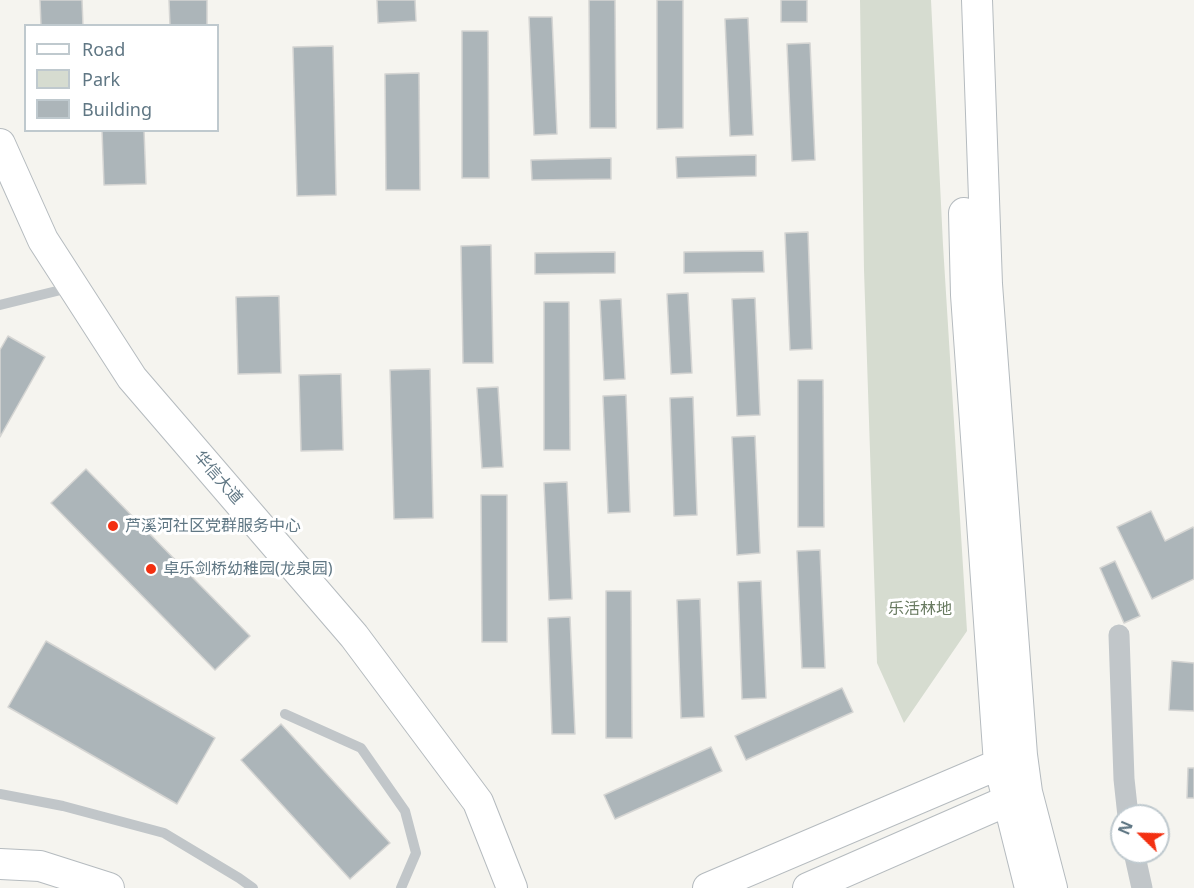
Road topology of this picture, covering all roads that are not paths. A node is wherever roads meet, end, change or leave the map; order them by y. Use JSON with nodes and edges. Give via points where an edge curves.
{"nodes":[{"id":1,"x":958,"y":0,"type":"edge"},
{"id":2,"x":977,"y":0,"type":"edge"},
{"id":3,"x":0,"y":144,"type":"edge"},
{"id":4,"x":73,"y":287,"type":"junction"},
{"id":5,"x":0,"y":305,"type":"edge"},
{"id":6,"x":1119,"y":635,"type":"dead end"},
{"id":7,"x":285,"y":714,"type":"dead end"},
{"id":8,"x":1010,"y":760,"type":"junction"},
{"id":9,"x":0,"y":794,"type":"edge"},
{"id":10,"x":1018,"y":796,"type":"junction"},
{"id":11,"x":1127,"y":804,"type":"edge"},
{"id":12,"x":0,"y":864,"type":"edge"},
{"id":13,"x":1137,"y":864,"type":"edge"},
{"id":14,"x":109,"y":888,"type":"edge"},
{"id":15,"x":253,"y":888,"type":"edge"},
{"id":16,"x":401,"y":888,"type":"edge"},
{"id":17,"x":512,"y":888,"type":"edge"},
{"id":18,"x":708,"y":888,"type":"edge"},
{"id":19,"x":808,"y":888,"type":"edge"},
{"id":20,"x":1030,"y":888,"type":"edge"},
{"id":21,"x":1052,"y":888,"type":"edge"},
{"id":22,"x":1142,"y":888,"type":"edge"}],
"edges":[{"from":1,"to":8,"type":"street","via":[[966,295]]},
{"from":2,"to":8,"type":"street"},
{"from":3,"to":4,"type":"street","name":"华信大道","via":[[43,240]]},
{"from":4,"to":5,"type":"lane"},
{"from":4,"to":17,"type":"street","name":"华信大道","via":[[132,378],[354,636],[478,801]]},
{"from":6,"to":11,"type":"street"},
{"from":7,"to":16,"type":"lane","via":[[362,748],[405,811],[416,853]]},
{"from":8,"to":10,"type":"street"},
{"from":8,"to":18,"type":"street"},
{"from":9,"to":15,"type":"lane","via":[[164,832]]},
{"from":10,"to":19,"type":"street"},
{"from":10,"to":20,"type":"street"},
{"from":10,"to":21,"type":"street"},
{"from":12,"to":14,"type":"street","via":[[40,866]]},
{"from":13,"to":22,"type":"street"}]}
